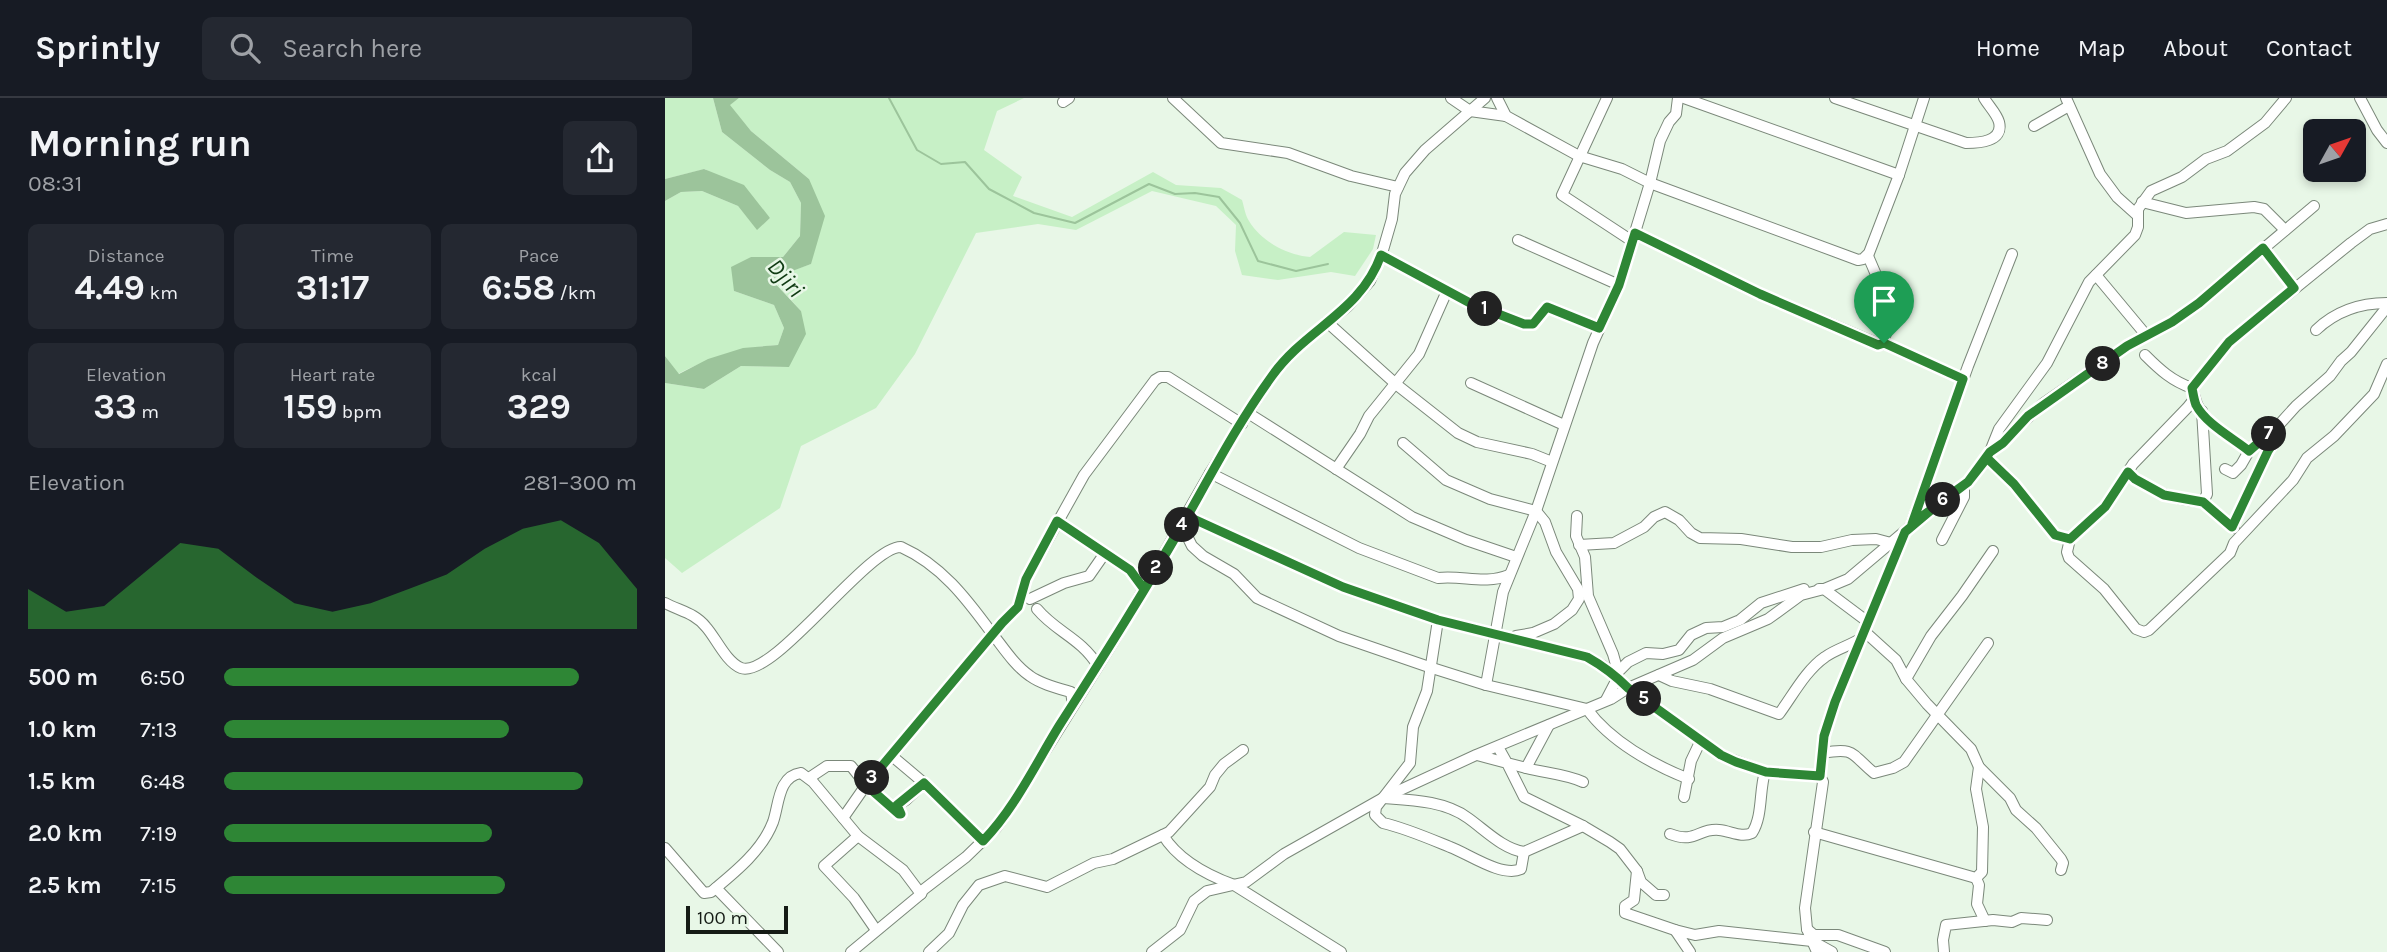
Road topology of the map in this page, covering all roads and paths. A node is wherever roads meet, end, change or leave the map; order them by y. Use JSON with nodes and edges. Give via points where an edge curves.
{"nodes":[{"id":1,"x":1173,"y":98,"type":"edge"},
{"id":2,"x":1451,"y":98,"type":"edge"},
{"id":3,"x":1485,"y":98,"type":"edge"},
{"id":4,"x":1497,"y":98,"type":"edge"},
{"id":5,"x":1607,"y":98,"type":"edge"},
{"id":6,"x":1681,"y":98,"type":"edge"},
{"id":7,"x":1835,"y":98,"type":"edge"},
{"id":8,"x":1924,"y":98,"type":"edge"},
{"id":9,"x":1984,"y":98,"type":"edge"},
{"id":10,"x":2286,"y":98,"type":"edge"},
{"id":11,"x":2360,"y":98,"type":"edge"},
{"id":12,"x":2067,"y":102,"type":"edge"},
{"id":13,"x":1470,"y":111,"type":"junction"},
{"id":14,"x":1506,"y":116,"type":"junction"},
{"id":15,"x":2034,"y":126,"type":"dead end"},
{"id":16,"x":1916,"y":127,"type":"junction"},
{"id":17,"x":2382,"y":137,"type":"edge"},
{"id":18,"x":1579,"y":156,"type":"junction"},
{"id":19,"x":1899,"y":175,"type":"junction"},
{"id":20,"x":1650,"y":183,"type":"junction"},
{"id":21,"x":1398,"y":187,"type":"junction"},
{"id":22,"x":2142,"y":202,"type":"junction"},
{"id":23,"x":2314,"y":206,"type":"dead end"},
{"id":24,"x":2137,"y":215,"type":"junction"},
{"id":25,"x":2387,"y":224,"type":"edge"},
{"id":26,"x":2285,"y":230,"type":"junction"},
{"id":27,"x":1633,"y":237,"type":"junction"},
{"id":28,"x":1518,"y":240,"type":"dead end"},
{"id":29,"x":2263,"y":248,"type":"junction"},
{"id":30,"x":2012,"y":254,"type":"dead end"},
{"id":31,"x":1381,"y":255,"type":"junction"},
{"id":32,"x":1868,"y":256,"type":"junction"},
{"id":33,"x":2096,"y":275,"type":"junction"},
{"id":34,"x":1619,"y":285,"type":"junction"},
{"id":35,"x":2294,"y":288,"type":"junction"},
{"id":36,"x":1447,"y":291,"type":"junction"},
{"id":37,"x":2387,"y":305,"type":"edge"},
{"id":38,"x":1327,"y":322,"type":"junction"},
{"id":39,"x":1599,"y":328,"type":"junction"},
{"id":40,"x":2316,"y":330,"type":"dead end"},
{"id":41,"x":2145,"y":335,"type":"junction"},
{"id":42,"x":1884,"y":343,"type":"junction"},
{"id":43,"x":2145,"y":355,"type":"dead end"},
{"id":44,"x":2387,"y":363,"type":"edge"},
{"id":45,"x":1963,"y":379,"type":"junction"},
{"id":46,"x":1471,"y":383,"type":"dead end"},
{"id":47,"x":1397,"y":384,"type":"junction"},
{"id":48,"x":2193,"y":393,"type":"junction"},
{"id":49,"x":2201,"y":411,"type":"junction"},
{"id":50,"x":1248,"y":413,"type":"junction"},
{"id":51,"x":1242,"y":424,"type":"junction"},
{"id":52,"x":1564,"y":425,"type":"junction"},
{"id":53,"x":2273,"y":430,"type":"junction"},
{"id":54,"x":1403,"y":443,"type":"dead end"},
{"id":55,"x":2249,"y":451,"type":"junction"},
{"id":56,"x":1989,"y":455,"type":"junction"},
{"id":57,"x":1552,"y":462,"type":"junction"},
{"id":58,"x":1336,"y":469,"type":"junction"},
{"id":59,"x":2225,"y":469,"type":"dead end"},
{"id":60,"x":1210,"y":472,"type":"junction"},
{"id":61,"x":2128,"y":472,"type":"junction"},
{"id":62,"x":1963,"y":486,"type":"junction"},
{"id":63,"x":2203,"y":502,"type":"junction"},
{"id":64,"x":1536,"y":511,"type":"junction"},
{"id":65,"x":1187,"y":516,"type":"junction"},
{"id":66,"x":1577,"y":516,"type":"dead end"},
{"id":67,"x":1057,"y":521,"type":"junction"},
{"id":68,"x":2232,"y":527,"type":"junction"},
{"id":69,"x":1908,"y":528,"type":"junction"},
{"id":70,"x":2243,"y":533,"type":"junction"},
{"id":71,"x":2070,"y":539,"type":"junction"},
{"id":72,"x":1942,"y":540,"type":"dead end"},
{"id":73,"x":1891,"y":542,"type":"junction"},
{"id":74,"x":1579,"y":545,"type":"junction"},
{"id":75,"x":1993,"y":551,"type":"dead end"},
{"id":76,"x":1105,"y":553,"type":"junction"},
{"id":77,"x":1516,"y":557,"type":"junction"},
{"id":78,"x":1509,"y":576,"type":"junction"},
{"id":79,"x":1144,"y":589,"type":"junction"},
{"id":80,"x":1823,"y":589,"type":"junction"},
{"id":81,"x":1030,"y":599,"type":"dead end"},
{"id":82,"x":665,"y":603,"type":"edge"},
{"id":83,"x":1037,"y":609,"type":"dead end"},
{"id":84,"x":1438,"y":620,"type":"junction"},
{"id":85,"x":1864,"y":630,"type":"junction"},
{"id":86,"x":1495,"y":633,"type":"junction"},
{"id":87,"x":993,"y":634,"type":"junction"},
{"id":88,"x":1508,"y":637,"type":"junction"},
{"id":89,"x":1989,"y":643,"type":"dead end"},
{"id":90,"x":1613,"y":654,"type":"junction"},
{"id":91,"x":1587,"y":657,"type":"junction"},
{"id":92,"x":1098,"y":666,"type":"junction"},
{"id":93,"x":1429,"y":667,"type":"junction"},
{"id":94,"x":1618,"y":675,"type":"junction"},
{"id":95,"x":1659,"y":675,"type":"junction"},
{"id":96,"x":1906,"y":679,"type":"junction"},
{"id":97,"x":1486,"y":685,"type":"junction"},
{"id":98,"x":1628,"y":688,"type":"junction"},
{"id":99,"x":1606,"y":700,"type":"junction"},
{"id":100,"x":1073,"y":705,"type":"junction"},
{"id":101,"x":1587,"y":709,"type":"junction"},
{"id":102,"x":1938,"y":715,"type":"junction"},
{"id":103,"x":1549,"y":725,"type":"junction"},
{"id":104,"x":1701,"y":740,"type":"junction"},
{"id":105,"x":1498,"y":747,"type":"junction"},
{"id":106,"x":1243,"y":750,"type":"dead end"},
{"id":107,"x":1476,"y":755,"type":"junction"},
{"id":108,"x":892,"y":756,"type":"junction"},
{"id":109,"x":1822,"y":757,"type":"junction"},
{"id":110,"x":1507,"y":763,"type":"junction"},
{"id":111,"x":1979,"y":767,"type":"junction"},
{"id":112,"x":1526,"y":768,"type":"junction"},
{"id":113,"x":1765,"y":772,"type":"junction"},
{"id":114,"x":1815,"y":775,"type":"junction"},
{"id":115,"x":809,"y":778,"type":"junction"},
{"id":116,"x":1689,"y":779,"type":"junction"},
{"id":117,"x":1583,"y":782,"type":"dead end"},
{"id":118,"x":924,"y":783,"type":"junction"},
{"id":119,"x":866,"y":785,"type":"junction"},
{"id":120,"x":1684,"y":797,"type":"dead end"},
{"id":121,"x":1383,"y":798,"type":"junction"},
{"id":122,"x":843,"y":818,"type":"junction"},
{"id":123,"x":1583,"y":826,"type":"junction"},
{"id":124,"x":1814,"y":832,"type":"junction"},
{"id":125,"x":1670,"y":834,"type":"dead end"},
{"id":126,"x":1163,"y":835,"type":"junction"},
{"id":127,"x":858,"y":836,"type":"junction"},
{"id":128,"x":983,"y":841,"type":"junction"},
{"id":129,"x":665,"y":848,"type":"edge"},
{"id":130,"x":1524,"y":852,"type":"junction"},
{"id":131,"x":2061,"y":870,"type":"dead end"},
{"id":132,"x":1637,"y":871,"type":"junction"},
{"id":133,"x":1976,"y":878,"type":"junction"},
{"id":134,"x":1234,"y":885,"type":"junction"},
{"id":135,"x":716,"y":888,"type":"junction"},
{"id":136,"x":921,"y":894,"type":"junction"},
{"id":137,"x":1664,"y":895,"type":"dead end"},
{"id":138,"x":2047,"y":920,"type":"dead end"},
{"id":139,"x":1985,"y":921,"type":"junction"},
{"id":140,"x":1807,"y":929,"type":"junction"},
{"id":141,"x":876,"y":930,"type":"junction"},
{"id":142,"x":1675,"y":930,"type":"junction"},
{"id":143,"x":1812,"y":941,"type":"junction"},
{"id":144,"x":778,"y":952,"type":"edge"},
{"id":145,"x":851,"y":952,"type":"edge"},
{"id":146,"x":929,"y":952,"type":"edge"},
{"id":147,"x":1151,"y":952,"type":"edge"},
{"id":148,"x":1341,"y":952,"type":"edge"},
{"id":149,"x":1690,"y":952,"type":"edge"},
{"id":150,"x":1808,"y":952,"type":"edge"},
{"id":151,"x":1817,"y":952,"type":"edge"},
{"id":152,"x":1832,"y":952,"type":"edge"},
{"id":153,"x":1885,"y":952,"type":"edge"},
{"id":154,"x":1944,"y":952,"type":"edge"}],
"edges":[{"from":1,"to":21,"type":"street","via":[[1220,143],[1288,153]]},
{"from":2,"to":13,"type":"street"},
{"from":3,"to":13,"type":"street"},
{"from":4,"to":14,"type":"street"},
{"from":5,"to":18,"type":"street"},
{"from":6,"to":19,"type":"street"},
{"from":6,"to":20,"type":"street","via":[[1660,141]]},
{"from":7,"to":16,"type":"street"},
{"from":8,"to":16,"type":"street"},
{"from":9,"to":16,"type":"street","via":[[1999,122],[1995,137],[1983,143],[1966,143]]},
{"from":10,"to":22,"type":"street","via":[[2265,123],[2227,151],[2151,191]]},
{"from":11,"to":17,"type":"street"},
{"from":12,"to":15,"type":"street"},
{"from":12,"to":24,"type":"street","via":[[2108,186]]},
{"from":13,"to":14,"type":"street"},
{"from":13,"to":21,"type":"street","via":[[1419,156]]},
{"from":14,"to":18,"type":"street"},
{"from":16,"to":19,"type":"street"},
{"from":18,"to":20,"type":"street"},
{"from":18,"to":27,"type":"street","via":[[1562,195]]},
{"from":19,"to":32,"type":"street"},
{"from":20,"to":27,"type":"street"},
{"from":20,"to":32,"type":"street","via":[[1858,260]]},
{"from":21,"to":31,"type":"street"},
{"from":22,"to":24,"type":"street"},
{"from":22,"to":26,"type":"street","via":[[2186,213],[2254,207],[2264,209]]},
{"from":23,"to":26,"type":"street"},
{"from":24,"to":33,"type":"street","via":[[2135,235]]},
{"from":25,"to":35,"type":"street","via":[[2370,229]]},
{"from":26,"to":29,"type":"street"},
{"from":27,"to":34,"type":"street"},
{"from":27,"to":42,"type":"street","via":[[1878,345]]},
{"from":28,"to":34,"type":"street"},
{"from":29,"to":35,"type":"street"},
{"from":29,"to":41,"type":"street","via":[[2199,303]]},
{"from":30,"to":45,"type":"street"},
{"from":31,"to":36,"type":"street"},
{"from":31,"to":38,"type":"street","via":[[1360,294]]},
{"from":32,"to":42,"type":"street","via":[[1880,284],[1901,300]]},
{"from":33,"to":41,"type":"street"},
{"from":33,"to":56,"type":"street","via":[[2047,363],[1999,429]]},
{"from":34,"to":39,"type":"street"},
{"from":35,"to":48,"type":"street","via":[[2229,342]]},
{"from":36,"to":39,"type":"street","via":[[1524,324],[1533,324],[1547,307]]},
{"from":36,"to":47,"type":"street","via":[[1419,354]]},
{"from":37,"to":40,"type":"street","via":[[2370,303],[2346,310]]},
{"from":37,"to":53,"type":"street","via":[[2330,376]]},
{"from":38,"to":47,"type":"street"},
{"from":38,"to":50,"type":"street","via":[[1272,375]]},
{"from":39,"to":52,"type":"street"},
{"from":41,"to":56,"type":"street","via":[[2045,403]]},
{"from":42,"to":45,"type":"street"},
{"from":43,"to":48,"type":"street"},
{"from":44,"to":70,"type":"street","via":[[2374,394],[2307,458],[2293,480]]},
{"from":45,"to":69,"type":"street"},
{"from":46,"to":52,"type":"street"},
{"from":47,"to":57,"type":"street","via":[[1467,438]]},
{"from":47,"to":58,"type":"street","via":[[1369,415]]},
{"from":48,"to":49,"type":"street"},
{"from":48,"to":61,"type":"street"},
{"from":49,"to":55,"type":"street"},
{"from":49,"to":63,"type":"street","via":[[2207,494]]},
{"from":50,"to":51,"type":"street"},
{"from":50,"to":58,"type":"street"},
{"from":51,"to":60,"type":"street"},
{"from":51,"to":67,"type":"street","via":[[1160,377],[1084,475]]},
{"from":52,"to":57,"type":"street"},
{"from":53,"to":55,"type":"street"},
{"from":53,"to":68,"type":"street","via":[[2277,437]]},
{"from":54,"to":64,"type":"street","via":[[1456,485]]},
{"from":55,"to":59,"type":"street","via":[[2237,471]]},
{"from":56,"to":62,"type":"street"},
{"from":56,"to":71,"type":"street","via":[[2055,535]]},
{"from":57,"to":64,"type":"street"},
{"from":58,"to":77,"type":"street","via":[[1423,522]]},
{"from":60,"to":65,"type":"street"},
{"from":60,"to":78,"type":"street","via":[[1359,548],[1438,578],[1488,581]]},
{"from":61,"to":63,"type":"street","via":[[2164,495]]},
{"from":61,"to":71,"type":"street","via":[[2105,507]]},
{"from":62,"to":69,"type":"street"},
{"from":62,"to":72,"type":"street","via":[[1964,498]]},
{"from":63,"to":68,"type":"street"},
{"from":64,"to":77,"type":"street"},
{"from":64,"to":88,"type":"street","via":[[1575,581],[1579,599],[1554,624]]},
{"from":65,"to":79,"type":"street"},
{"from":65,"to":84,"type":"street","via":[[1327,580]]},
{"from":65,"to":93,"type":"street","via":[[1186,534],[1192,546],[1234,575],[1257,598],[1339,636]]},
{"from":66,"to":74,"type":"street"},
{"from":67,"to":76,"type":"street"},
{"from":67,"to":87,"type":"street","via":[[1026,579],[1018,607]]},
{"from":68,"to":70,"type":"street"},
{"from":69,"to":73,"type":"street"},
{"from":69,"to":85,"type":"street"},
{"from":70,"to":71,"type":"street","via":[[2203,579],[2144,632],[2069,558]]},
{"from":73,"to":74,"type":"street","via":[[1852,540],[1791,547],[1741,539],[1710,540],[1691,533],[1665,512],[1614,543]]},
{"from":73,"to":80,"type":"street","via":[[1848,579]]},
{"from":74,"to":90,"type":"street","via":[[1585,557],[1588,596]]},
{"from":75,"to":96,"type":"street"},
{"from":76,"to":79,"type":"street","via":[[1132,572]]},
{"from":76,"to":81,"type":"street","via":[[1089,576]]},
{"from":77,"to":78,"type":"street"},
{"from":78,"to":86,"type":"street"},
{"from":79,"to":92,"type":"street"},
{"from":80,"to":85,"type":"street"},
{"from":80,"to":94,"type":"street","via":[[1802,589],[1761,603],[1740,620],[1691,635],[1679,650],[1646,653],[1628,662]]},
{"from":80,"to":95,"type":"street","via":[[1801,595],[1768,619],[1723,638],[1693,660]]},
{"from":82,"to":87,"type":"street","via":[[692,614],[733,663],[750,668],[780,649],[873,563],[901,547],[949,579]]},
{"from":83,"to":92,"type":"street","via":[[1082,644]]},
{"from":84,"to":86,"type":"street"},
{"from":84,"to":93,"type":"street"},
{"from":85,"to":95,"type":"street","via":[[1851,645],[1828,654],[1811,668],[1779,714]]},
{"from":85,"to":96,"type":"street","via":[[1891,655]]},
{"from":85,"to":109,"type":"street","via":[[1825,732]]},
{"from":86,"to":88,"type":"street"},
{"from":86,"to":97,"type":"street"},
{"from":87,"to":100,"type":"street","via":[[1028,675],[1070,692]]},
{"from":87,"to":108,"type":"street"},
{"from":88,"to":91,"type":"street"},
{"from":89,"to":102,"type":"street"},
{"from":90,"to":91,"type":"street"},
{"from":90,"to":94,"type":"street"},
{"from":91,"to":94,"type":"street"},
{"from":92,"to":100,"type":"street"},
{"from":93,"to":97,"type":"street"},
{"from":93,"to":121,"type":"street","via":[[1426,696],[1413,727],[1410,763]]},
{"from":94,"to":98,"type":"street"},
{"from":94,"to":99,"type":"street"},
{"from":95,"to":98,"type":"street"},
{"from":96,"to":102,"type":"street"},
{"from":97,"to":101,"type":"street"},
{"from":98,"to":99,"type":"street"},
{"from":98,"to":104,"type":"street"},
{"from":99,"to":101,"type":"street"},
{"from":100,"to":128,"type":"street","via":[[1006,814]]},
{"from":101,"to":103,"type":"street"},
{"from":101,"to":116,"type":"street","via":[[1624,743]]},
{"from":102,"to":109,"type":"street","via":[[1904,762],[1893,768],[1874,773],[1844,749]]},
{"from":102,"to":111,"type":"street","via":[[1971,749]]},
{"from":103,"to":105,"type":"street"},
{"from":103,"to":112,"type":"street"},
{"from":104,"to":113,"type":"street","via":[[1723,756]]},
{"from":104,"to":116,"type":"street"},
{"from":105,"to":107,"type":"street"},
{"from":105,"to":110,"type":"street"},
{"from":106,"to":126,"type":"street","via":[[1224,764],[1210,787]]},
{"from":107,"to":110,"type":"street"},
{"from":107,"to":121,"type":"street"},
{"from":108,"to":118,"type":"street"},
{"from":108,"to":119,"type":"street"},
{"from":109,"to":114,"type":"street"},
{"from":110,"to":112,"type":"street"},
{"from":110,"to":123,"type":"street","via":[[1524,797]]},
{"from":111,"to":131,"type":"street","via":[[2061,859]]},
{"from":111,"to":133,"type":"street","via":[[1976,789],[1983,827],[1982,872]]},
{"from":112,"to":117,"type":"street"},
{"from":113,"to":114,"type":"street"},
{"from":113,"to":125,"type":"street","via":[[1752,832],[1715,830],[1687,839]]},
{"from":114,"to":124,"type":"street","via":[[1823,782]]},
{"from":115,"to":119,"type":"street","via":[[827,766],[848,765]]},
{"from":115,"to":122,"type":"street"},
{"from":115,"to":135,"type":"street","via":[[798,773],[785,783],[773,823],[761,843]]},
{"from":116,"to":120,"type":"street"},
{"from":118,"to":119,"type":"street","via":[[897,805],[901,814]]},
{"from":118,"to":128,"type":"street"},
{"from":119,"to":122,"type":"street"},
{"from":121,"to":130,"type":"street","via":[[1425,801],[1458,812]]},
{"from":121,"to":130,"type":"street","via":[[1375,815],[1383,822],[1500,870],[1521,869]]},
{"from":121,"to":134,"type":"street"},
{"from":122,"to":127,"type":"street"},
{"from":123,"to":130,"type":"street"},
{"from":123,"to":132,"type":"street","via":[[1620,849]]},
{"from":124,"to":133,"type":"street"},
{"from":124,"to":140,"type":"street","via":[[1805,908]]},
{"from":126,"to":134,"type":"street","via":[[1185,859]]},
{"from":126,"to":146,"type":"street","via":[[1047,887],[1005,876],[979,885],[949,933]]},
{"from":127,"to":136,"type":"street","via":[[902,870]]},
{"from":127,"to":141,"type":"street","via":[[824,866]]},
{"from":128,"to":136,"type":"street"},
{"from":129,"to":135,"type":"street","via":[[704,893]]},
{"from":132,"to":137,"type":"street","via":[[1655,895]]},
{"from":132,"to":142,"type":"street","via":[[1635,900],[1625,906],[1625,913]]},
{"from":133,"to":139,"type":"street","via":[[1977,904]]},
{"from":134,"to":147,"type":"street","via":[[1199,895],[1183,927]]},
{"from":134,"to":148,"type":"street"},
{"from":135,"to":144,"type":"street"},
{"from":136,"to":141,"type":"street"},
{"from":138,"to":139,"type":"street"},
{"from":139,"to":154,"type":"street","via":[[1946,925]]},
{"from":140,"to":143,"type":"street"},
{"from":140,"to":153,"type":"street","via":[[1814,935],[1838,935]]},
{"from":141,"to":145,"type":"street"},
{"from":142,"to":143,"type":"street"},
{"from":142,"to":149,"type":"street"},
{"from":143,"to":150,"type":"street"},
{"from":143,"to":151,"type":"street"},
{"from":143,"to":152,"type":"street"}]}
